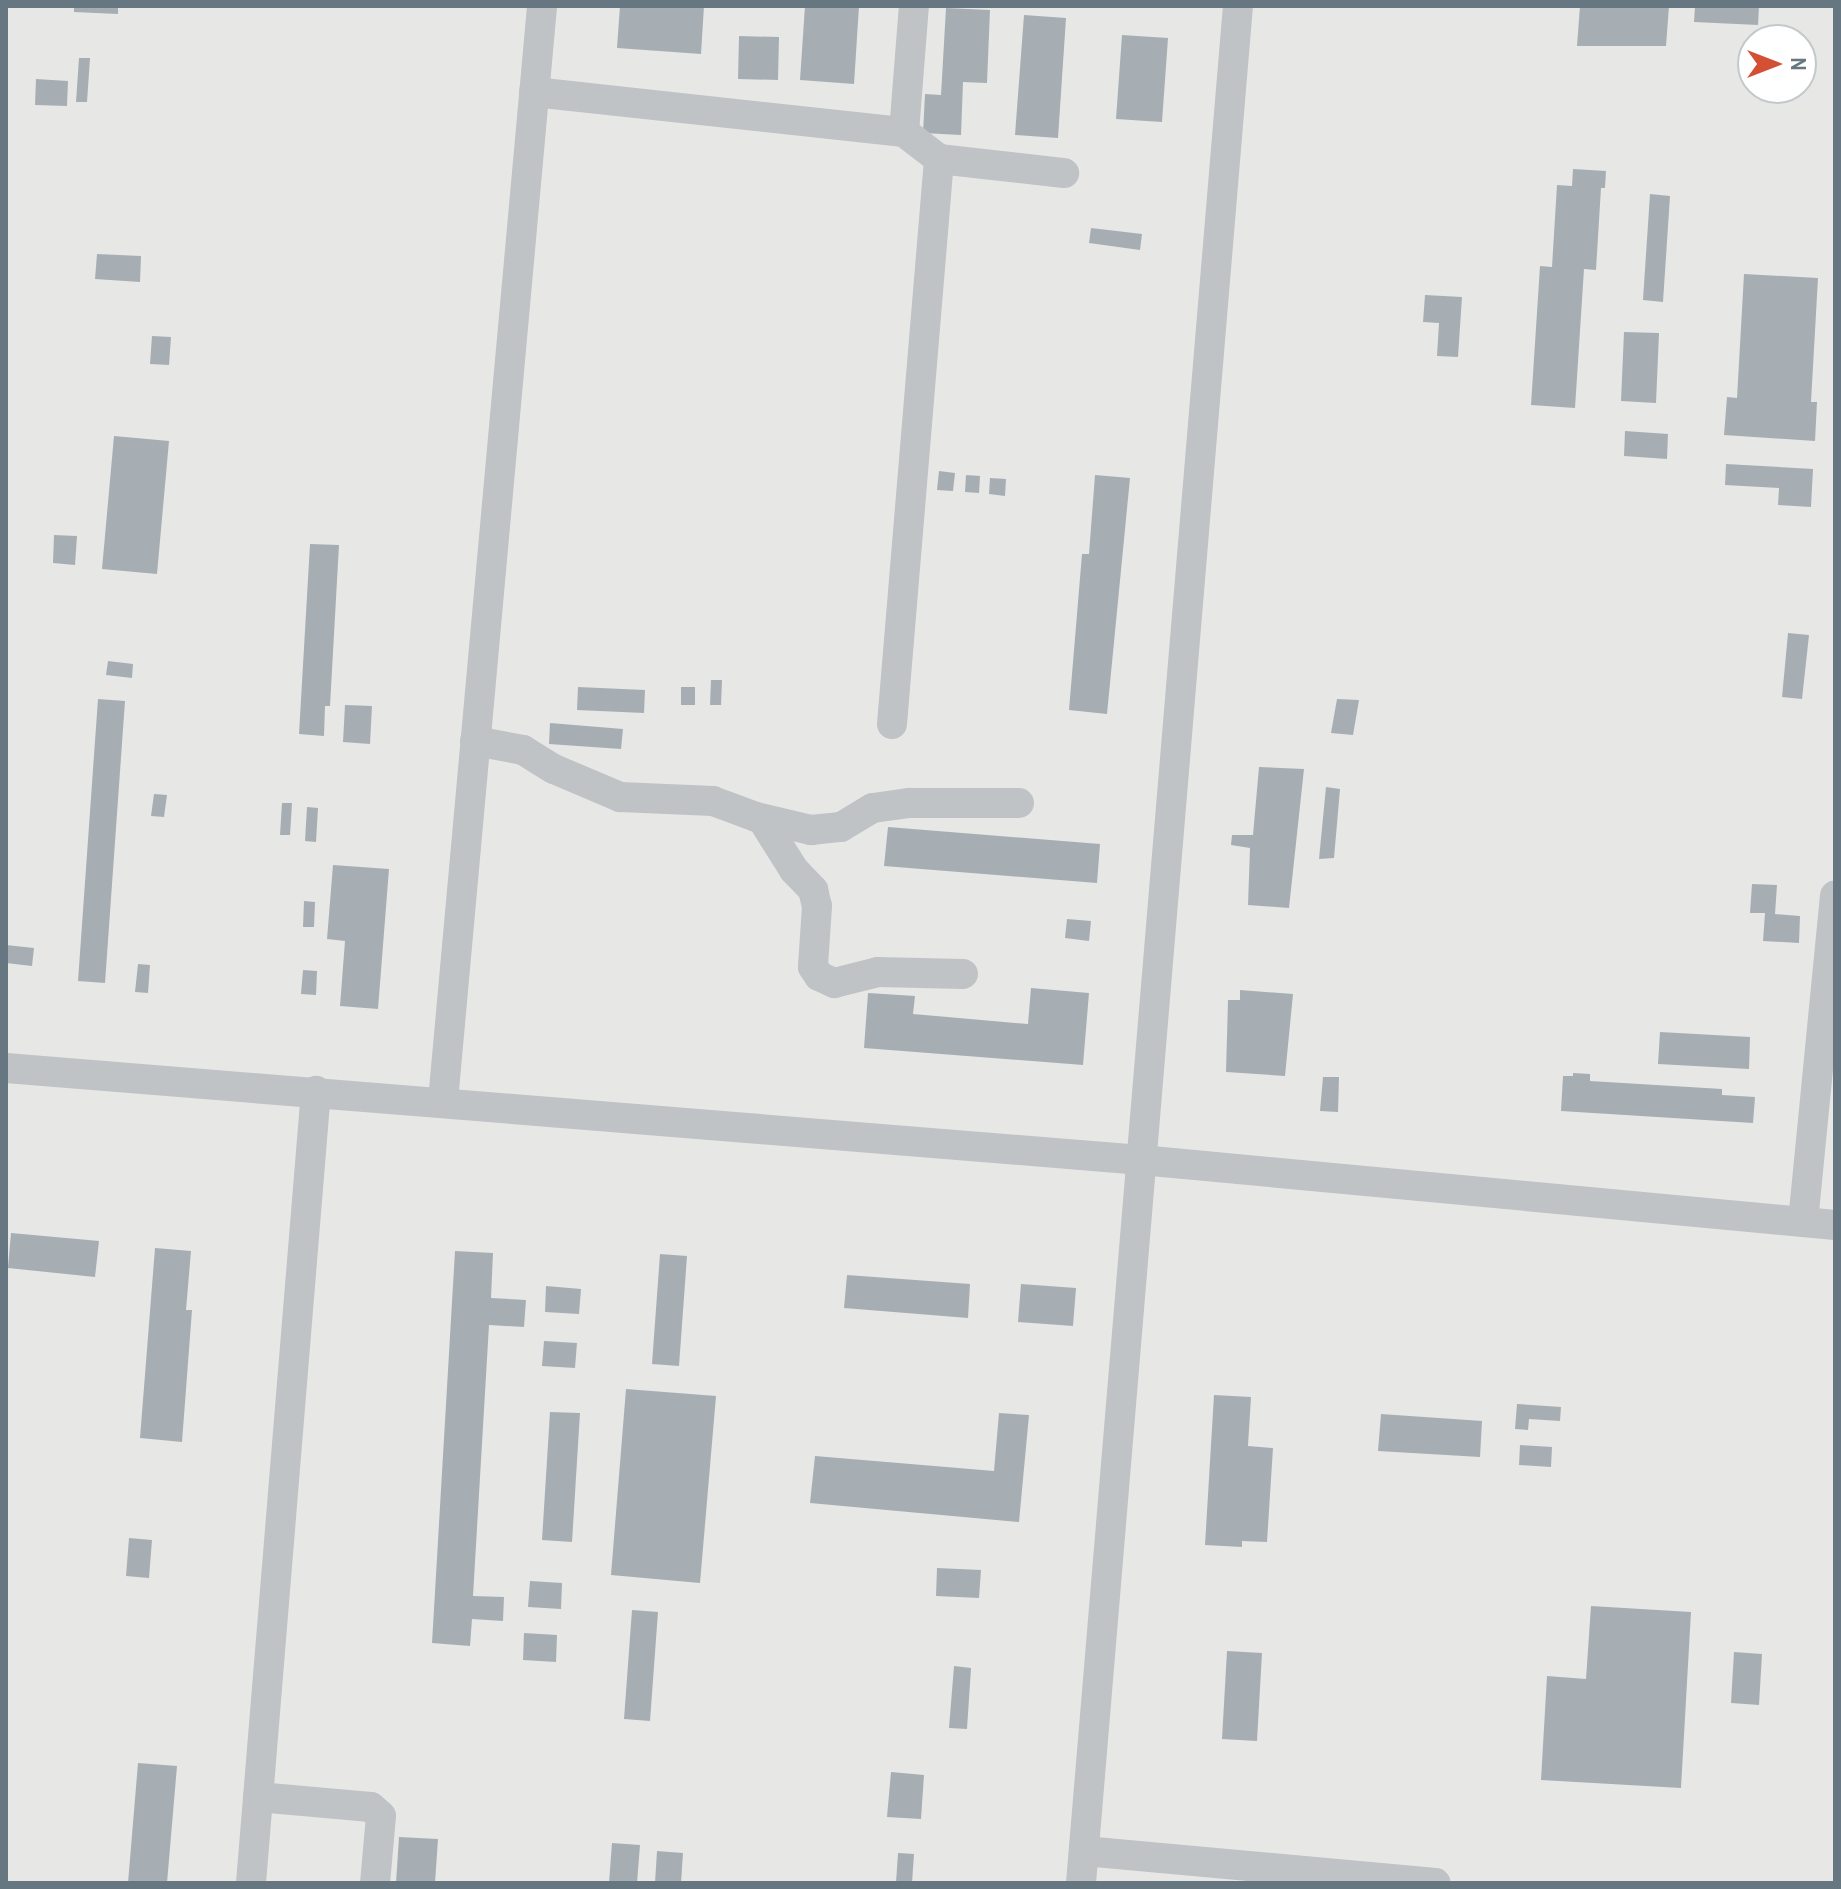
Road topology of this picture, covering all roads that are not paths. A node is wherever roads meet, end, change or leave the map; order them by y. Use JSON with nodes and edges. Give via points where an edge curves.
{"nodes":[{"id":1,"x":542,"y":6,"type":"edge"},
{"id":2,"x":914,"y":6,"type":"edge"},
{"id":3,"x":1238,"y":6,"type":"edge"},
{"id":4,"x":534,"y":92,"type":"junction"},
{"id":5,"x":904,"y":132,"type":"junction"},
{"id":6,"x":939,"y":159,"type":"junction"},
{"id":7,"x":1064,"y":173,"type":"dead end"},
{"id":8,"x":892,"y":724,"type":"dead end"},
{"id":9,"x":475,"y":741,"type":"junction"},
{"id":10,"x":1019,"y":803,"type":"dead end"},
{"id":11,"x":762,"y":819,"type":"junction"},
{"id":12,"x":1835,"y":896,"type":"edge"},
{"id":13,"x":963,"y":974,"type":"dead end"},
{"id":14,"x":6,"y":1068,"type":"edge"},
{"id":15,"x":316,"y":1091,"type":"junction"},
{"id":16,"x":443,"y":1101,"type":"junction"},
{"id":17,"x":1141,"y":1160,"type":"junction"},
{"id":18,"x":1803,"y":1222,"type":"junction"},
{"id":19,"x":1835,"y":1225,"type":"edge"},
{"id":20,"x":258,"y":1797,"type":"junction"},
{"id":21,"x":1084,"y":1851,"type":"junction"},
{"id":22,"x":251,"y":1883,"type":"edge"},
{"id":23,"x":375,"y":1883,"type":"edge"},
{"id":24,"x":1081,"y":1883,"type":"edge"},
{"id":25,"x":1436,"y":1883,"type":"edge"}],
"edges":[{"from":1,"to":4,"type":"lane"},
{"from":2,"to":5,"type":"lane"},
{"from":3,"to":17,"type":"lane"},
{"from":4,"to":5,"type":"lane"},
{"from":4,"to":9,"type":"lane"},
{"from":5,"to":6,"type":"lane"},
{"from":6,"to":7,"type":"lane"},
{"from":6,"to":8,"type":"lane"},
{"from":9,"to":11,"type":"lane","via":[[523,750],[620,797],[713,801]]},
{"from":9,"to":16,"type":"lane"},
{"from":10,"to":11,"type":"lane","via":[[910,803],[873,808],[841,827],[811,830]]},
{"from":11,"to":13,"type":"lane","via":[[813,890],[813,967],[819,976],[834,983],[878,972]]},
{"from":12,"to":18,"type":"lane"},
{"from":14,"to":15,"type":"lane"},
{"from":15,"to":16,"type":"lane"},
{"from":15,"to":20,"type":"lane"},
{"from":16,"to":17,"type":"lane"},
{"from":17,"to":18,"type":"lane"},
{"from":17,"to":21,"type":"lane"},
{"from":18,"to":19,"type":"lane"},
{"from":20,"to":22,"type":"lane"},
{"from":20,"to":23,"type":"lane","via":[[371,1807],[381,1816]]},
{"from":21,"to":24,"type":"lane"},
{"from":21,"to":25,"type":"lane"}]}
